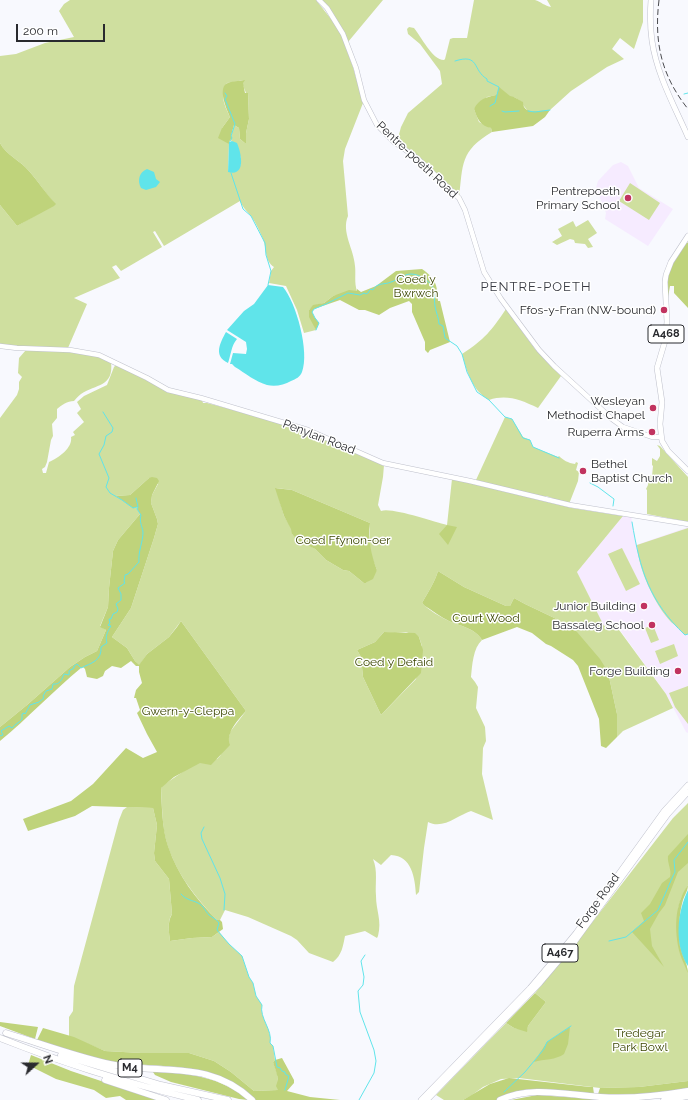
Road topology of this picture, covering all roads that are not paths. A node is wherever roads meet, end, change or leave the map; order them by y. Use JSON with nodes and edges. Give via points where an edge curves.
{"nodes":[{"id":1,"x":319,"y":0,"type":"edge"},
{"id":2,"x":651,"y":0,"type":"edge"},
{"id":3,"x":688,"y":137,"type":"edge"},
{"id":4,"x":688,"y":236,"type":"edge"},
{"id":5,"x":0,"y":346,"type":"edge"},
{"id":6,"x":661,"y":437,"type":"junction"},
{"id":7,"x":688,"y":471,"type":"edge"},
{"id":8,"x":688,"y":524,"type":"edge"},
{"id":9,"x":688,"y":785,"type":"edge"},
{"id":10,"x":688,"y":792,"type":"edge"},
{"id":11,"x":3,"y":1032,"type":"edge"},
{"id":12,"x":0,"y":1038,"type":"edge"},
{"id":13,"x":688,"y":1091,"type":"edge"},
{"id":14,"x":688,"y":1096,"type":"edge"},
{"id":15,"x":166,"y":1100,"type":"edge"},
{"id":16,"x":198,"y":1100,"type":"edge"},
{"id":17,"x":228,"y":1100,"type":"edge"},
{"id":18,"x":252,"y":1100,"type":"edge"},
{"id":19,"x":421,"y":1100,"type":"edge"},
{"id":20,"x":427,"y":1100,"type":"edge"},
{"id":21,"x":500,"y":1100,"type":"edge"},
{"id":22,"x":664,"y":1100,"type":"edge"}],
"edges":[{"from":1,"to":6,"type":"street","name":"Pentre-poeth Road","via":[[343,34],[356,68],[364,100],[377,125],[459,198],[484,272],[539,350],[623,427],[652,437]]},
{"from":2,"to":3,"type":"main road","via":[[650,26],[655,57]]},
{"from":4,"to":6,"type":"main road","number":"A468","via":[[671,262],[665,282],[667,322],[665,341],[657,368],[662,402]]},
{"from":5,"to":8,"type":"street","name":"Penylan Road","via":[[70,350],[99,355],[168,390],[308,430],[383,463],[477,482],[570,505]]},
{"from":6,"to":7,"type":"main road","via":[[664,445]]},
{"from":9,"to":19,"type":"main road","name":"Forge Road","number":"A467","via":[[664,811],[576,933],[530,988]]},
{"from":10,"to":20,"type":"main road","name":"Forge Road","number":"A467","via":[[668,814],[569,949],[499,1027]]},
{"from":11,"to":17,"type":"highway","number":"M4","via":[[70,1058],[122,1074]]},
{"from":11,"to":18,"type":"highway","number":"M4","via":[[105,1063],[211,1075],[237,1088]]},
{"from":12,"to":15,"type":"highway","number":"M4","via":[[52,1062]]},
{"from":12,"to":16,"type":"highway","number":"M4","via":[[106,1076]]},
{"from":13,"to":21,"type":"highway","via":[[625,1098],[540,1092],[521,1093]]},
{"from":14,"to":22,"type":"highway"}]}
